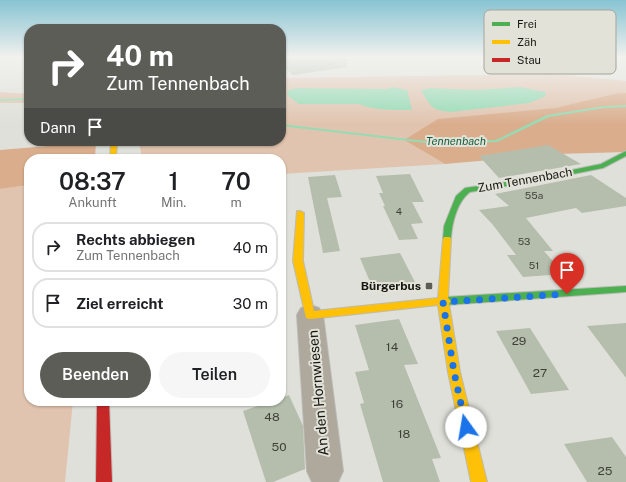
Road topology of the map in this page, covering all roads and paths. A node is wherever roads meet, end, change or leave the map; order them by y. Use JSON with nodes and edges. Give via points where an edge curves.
{"nodes":[{"id":1,"x":626,"y":153,"type":"edge"},
{"id":2,"x":626,"y":162,"type":"edge"},
{"id":3,"x":603,"y":166,"type":"junction"},
{"id":4,"x":300,"y":213,"type":"dead end"},
{"id":5,"x":626,"y":289,"type":"edge"},
{"id":6,"x":443,"y":302,"type":"junction"},
{"id":7,"x":310,"y":315,"type":"junction"},
{"id":8,"x":103,"y":406,"type":"edge"},
{"id":9,"x":325,"y":471,"type":"dead end"},
{"id":10,"x":104,"y":482,"type":"edge"},
{"id":11,"x":479,"y":482,"type":"edge"}],
"edges":[{"from":1,"to":3,"type":"street","name":"Zum Tennenbach"},
{"from":2,"to":3,"type":"street","name":"Zum Tennenbach"},
{"from":3,"to":6,"type":"street","name":"Zum Tennenbach","via":[[468,190],[460,196],[448,226]]},
{"from":4,"to":7,"type":"street","name":"An den Hornwiesen","via":[[298,261]]},
{"from":5,"to":6,"type":"street"},
{"from":6,"to":7,"type":"street","name":"An den Hornwiesen"},
{"from":6,"to":11,"type":"street","name":"Zum Tennenbach","via":[[454,372]]},
{"from":7,"to":9,"type":"street","name":"An den Hornwiesen"},
{"from":8,"to":10,"type":"street"}]}
